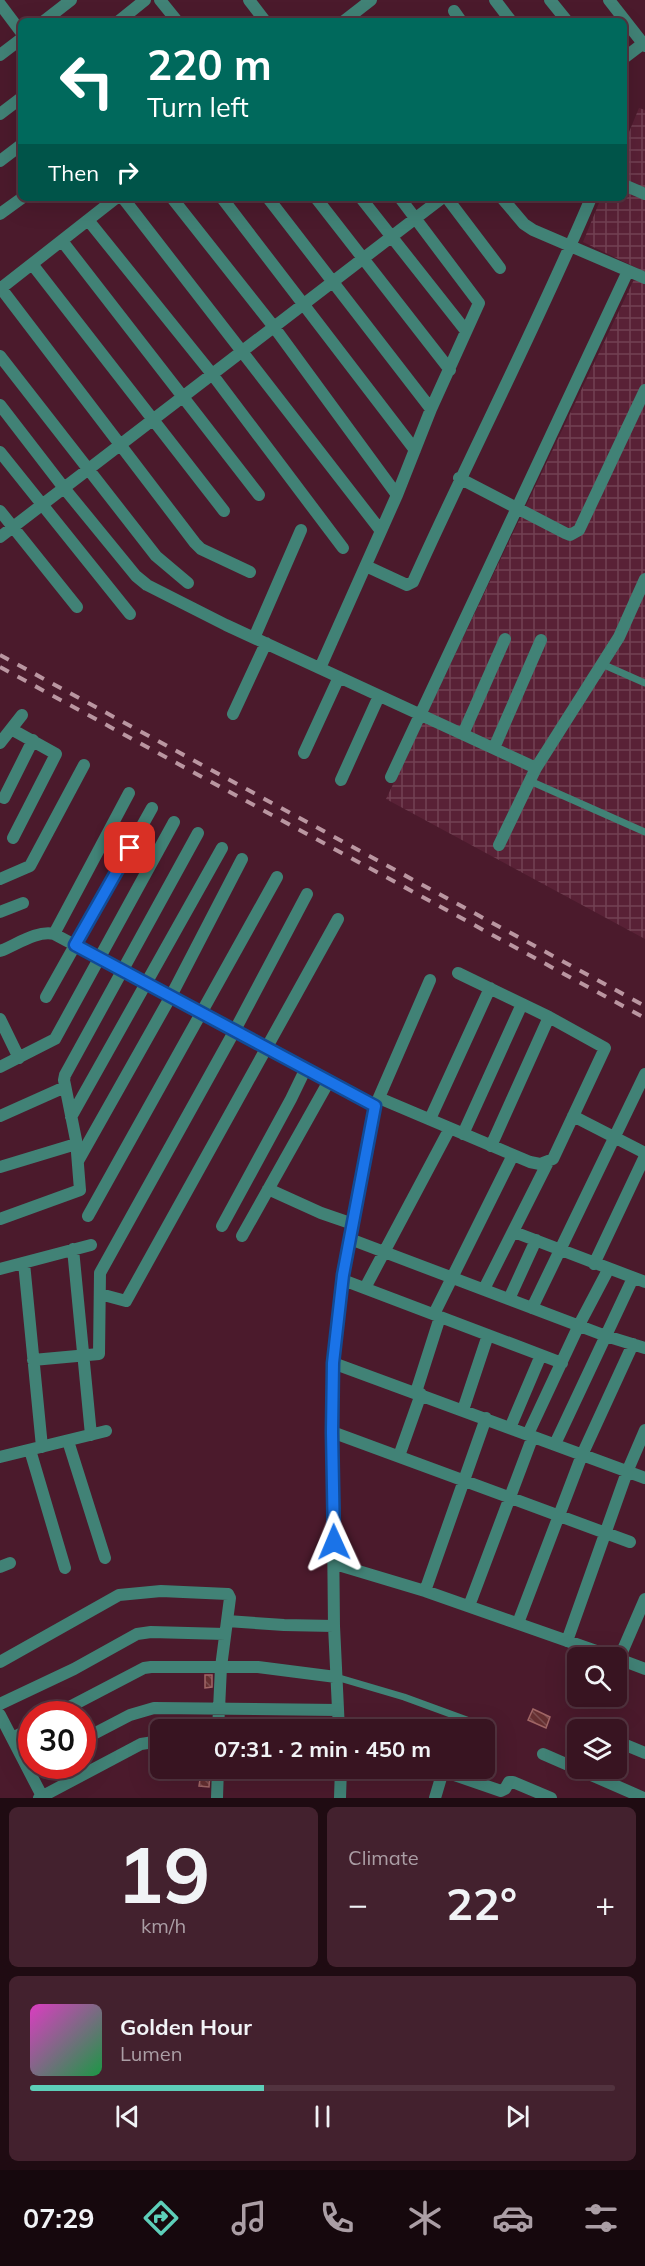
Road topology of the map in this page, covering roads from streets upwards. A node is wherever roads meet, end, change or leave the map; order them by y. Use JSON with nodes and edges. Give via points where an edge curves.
{"nodes":[{"id":1,"x":71,"y":0,"type":"edge"},
{"id":2,"x":145,"y":0,"type":"edge"},
{"id":3,"x":160,"y":0,"type":"edge"},
{"id":4,"x":249,"y":0,"type":"edge"},
{"id":5,"x":371,"y":0,"type":"edge"},
{"id":6,"x":495,"y":0,"type":"edge"},
{"id":7,"x":550,"y":0,"type":"edge"},
{"id":8,"x":609,"y":0,"type":"edge"},
{"id":9,"x":0,"y":4,"type":"edge"},
{"id":10,"x":359,"y":16,"type":"edge"},
{"id":11,"x":48,"y":18,"type":"edge"},
{"id":12,"x":126,"y":18,"type":"edge"},
{"id":13,"x":175,"y":18,"type":"edge"},
{"id":14,"x":263,"y":18,"type":"edge"},
{"id":15,"x":509,"y":18,"type":"edge"},
{"id":16,"x":565,"y":18,"type":"edge"},
{"id":17,"x":623,"y":18,"type":"edge"},
{"id":18,"x":627,"y":23,"type":"edge"},
{"id":19,"x":18,"y":28,"type":"edge"},
{"id":20,"x":18,"y":41,"type":"edge"},
{"id":21,"x":644,"y":44,"type":"edge"},
{"id":22,"x":0,"y":55,"type":"edge"},
{"id":23,"x":627,"y":56,"type":"edge"},
{"id":24,"x":18,"y":100,"type":"edge"},
{"id":25,"x":0,"y":114,"type":"edge"},
{"id":26,"x":18,"y":147,"type":"edge"},
{"id":27,"x":0,"y":160,"type":"edge"},
{"id":28,"x":627,"y":186,"type":"edge"},
{"id":29,"x":645,"y":194,"type":"edge"},
{"id":30,"x":18,"y":201,"type":"edge"},
{"id":31,"x":112,"y":201,"type":"edge"},
{"id":32,"x":125,"y":201,"type":"edge"},
{"id":33,"x":174,"y":201,"type":"edge"},
{"id":34,"x":224,"y":201,"type":"edge"},
{"id":35,"x":270,"y":201,"type":"edge"},
{"id":36,"x":318,"y":201,"type":"edge"},
{"id":37,"x":363,"y":201,"type":"edge"},
{"id":38,"x":402,"y":201,"type":"edge"},
{"id":39,"x":438,"y":201,"type":"edge"},
{"id":40,"x":449,"y":201,"type":"edge"},
{"id":41,"x":505,"y":201,"type":"edge"},
{"id":42,"x":590,"y":201,"type":"edge"},
{"id":43,"x":0,"y":214,"type":"edge"},
{"id":44,"x":415,"y":218,"type":"junction"},
{"id":45,"x":88,"y":220,"type":"junction"},
{"id":46,"x":391,"y":237,"type":"junction"},
{"id":47,"x":62,"y":241,"type":"junction"},
{"id":48,"x":570,"y":246,"type":"junction"},
{"id":49,"x":364,"y":258,"type":"junction"},
{"id":50,"x":32,"y":264,"type":"junction"},
{"id":51,"x":500,"y":268,"type":"dead end"},
{"id":52,"x":628,"y":271,"type":"junction"},
{"id":53,"x":645,"y":278,"type":"edge"},
{"id":54,"x":334,"y":281,"type":"junction"},
{"id":55,"x":0,"y":288,"type":"edge"},
{"id":56,"x":304,"y":304,"type":"junction"},
{"id":57,"x":274,"y":327,"type":"junction"},
{"id":58,"x":466,"y":331,"type":"junction"},
{"id":59,"x":243,"y":351,"type":"junction"},
{"id":60,"x":0,"y":356,"type":"edge"},
{"id":61,"x":450,"y":370,"type":"junction"},
{"id":62,"x":212,"y":374,"type":"junction"},
{"id":63,"x":645,"y":390,"type":"edge"},
{"id":64,"x":183,"y":396,"type":"junction"},
{"id":65,"x":0,"y":405,"type":"edge"},
{"id":66,"x":431,"y":409,"type":"junction"},
{"id":67,"x":152,"y":420,"type":"junction"},
{"id":68,"x":121,"y":444,"type":"junction"},
{"id":69,"x":415,"y":450,"type":"junction"},
{"id":70,"x":0,"y":452,"type":"edge"},
{"id":71,"x":89,"y":468,"type":"junction"},
{"id":72,"x":459,"y":478,"type":"junction"},
{"id":73,"x":64,"y":488,"type":"junction"},
{"id":74,"x":259,"y":495,"type":"dead end"},
{"id":75,"x":397,"y":495,"type":"junction"},
{"id":76,"x":41,"y":505,"type":"junction"},
{"id":77,"x":518,"y":508,"type":"junction"},
{"id":78,"x":0,"y":511,"type":"edge"},
{"id":79,"x":225,"y":511,"type":"dead end"},
{"id":80,"x":13,"y":527,"type":"junction"},
{"id":81,"x":301,"y":530,"type":"dead end"},
{"id":82,"x":381,"y":531,"type":"junction"},
{"id":83,"x":0,"y":537,"type":"edge"},
{"id":84,"x":342,"y":548,"type":"dead end"},
{"id":85,"x":366,"y":566,"type":"junction"},
{"id":86,"x":250,"y":572,"type":"dead end"},
{"id":87,"x":645,"y":579,"type":"edge"},
{"id":88,"x":188,"y":583,"type":"dead end"},
{"id":89,"x":77,"y":607,"type":"dead end"},
{"id":90,"x":130,"y":614,"type":"dead end"},
{"id":91,"x":254,"y":638,"type":"junction"},
{"id":92,"x":505,"y":639,"type":"dead end"},
{"id":93,"x":541,"y":640,"type":"dead end"},
{"id":94,"x":266,"y":644,"type":"junction"},
{"id":95,"x":320,"y":668,"type":"junction"},
{"id":96,"x":339,"y":677,"type":"junction"},
{"id":97,"x":379,"y":696,"type":"junction"},
{"id":98,"x":232,"y":714,"type":"dead end"},
{"id":99,"x":421,"y":714,"type":"junction"},
{"id":100,"x":22,"y":715,"type":"dead end"},
{"id":101,"x":11,"y":729,"type":"junction"},
{"id":102,"x":463,"y":734,"type":"junction"},
{"id":103,"x":33,"y":740,"type":"junction"},
{"id":104,"x":0,"y":743,"type":"edge"},
{"id":105,"x":494,"y":748,"type":"junction"},
{"id":106,"x":304,"y":753,"type":"dead end"},
{"id":107,"x":84,"y":765,"type":"dead end"},
{"id":108,"x":536,"y":768,"type":"junction"},
{"id":109,"x":391,"y":777,"type":"dead end"},
{"id":110,"x":341,"y":780,"type":"dead end"},
{"id":111,"x":129,"y":793,"type":"dead end"},
{"id":112,"x":4,"y":798,"type":"dead end"},
{"id":113,"x":152,"y":808,"type":"dead end"},
{"id":114,"x":174,"y":822,"type":"dead end"},
{"id":115,"x":198,"y":834,"type":"dead end"},
{"id":116,"x":13,"y":838,"type":"dead end"},
{"id":117,"x":499,"y":845,"type":"dead end"},
{"id":118,"x":222,"y":848,"type":"dead end"},
{"id":119,"x":242,"y":859,"type":"dead end"},
{"id":120,"x":277,"y":877,"type":"dead end"},
{"id":121,"x":0,"y":879,"type":"edge"},
{"id":122,"x":307,"y":894,"type":"dead end"},
{"id":123,"x":23,"y":903,"type":"dead end"},
{"id":124,"x":0,"y":912,"type":"edge"},
{"id":125,"x":338,"y":919,"type":"dead end"},
{"id":126,"x":54,"y":934,"type":"junction"},
{"id":127,"x":75,"y":945,"type":"junction"},
{"id":128,"x":0,"y":951,"type":"edge"},
{"id":129,"x":99,"y":958,"type":"junction"},
{"id":130,"x":123,"y":971,"type":"junction"},
{"id":131,"x":458,"y":973,"type":"dead end"},
{"id":132,"x":430,"y":980,"type":"dead end"},
{"id":133,"x":145,"y":982,"type":"junction"},
{"id":134,"x":490,"y":988,"type":"junction"},
{"id":135,"x":171,"y":996,"type":"junction"},
{"id":136,"x":46,"y":997,"type":"dead end"},
{"id":137,"x":522,"y":1004,"type":"junction"},
{"id":138,"x":201,"y":1012,"type":"junction"},
{"id":139,"x":549,"y":1017,"type":"junction"},
{"id":140,"x":0,"y":1019,"type":"edge"},
{"id":141,"x":235,"y":1030,"type":"junction"},
{"id":142,"x":266,"y":1047,"type":"junction"},
{"id":143,"x":19,"y":1058,"type":"junction"},
{"id":144,"x":0,"y":1066,"type":"edge"},
{"id":145,"x":306,"y":1068,"type":"junction"},
{"id":146,"x":645,"y":1074,"type":"edge"},
{"id":147,"x":329,"y":1081,"type":"junction"},
{"id":148,"x":64,"y":1087,"type":"junction"},
{"id":149,"x":377,"y":1102,"type":"junction"},
{"id":150,"x":0,"y":1116,"type":"edge"},
{"id":151,"x":573,"y":1116,"type":"junction"},
{"id":152,"x":72,"y":1117,"type":"junction"},
{"id":153,"x":430,"y":1119,"type":"junction"},
{"id":154,"x":450,"y":1128,"type":"junction"},
{"id":155,"x":463,"y":1134,"type":"junction"},
{"id":156,"x":615,"y":1137,"type":"junction"},
{"id":157,"x":76,"y":1144,"type":"junction"},
{"id":158,"x":491,"y":1146,"type":"junction"},
{"id":159,"x":513,"y":1155,"type":"junction"},
{"id":160,"x":645,"y":1155,"type":"edge"},
{"id":161,"x":77,"y":1161,"type":"junction"},
{"id":162,"x":549,"y":1162,"type":"junction"},
{"id":163,"x":0,"y":1167,"type":"edge"},
{"id":164,"x":268,"y":1189,"type":"junction"},
{"id":165,"x":88,"y":1216,"type":"dead end"},
{"id":166,"x":0,"y":1219,"type":"edge"},
{"id":167,"x":352,"y":1224,"type":"junction"},
{"id":168,"x":222,"y":1226,"type":"dead end"},
{"id":169,"x":514,"y":1232,"type":"junction"},
{"id":170,"x":242,"y":1236,"type":"dead end"},
{"id":171,"x":350,"y":1239,"type":"junction"},
{"id":172,"x":536,"y":1240,"type":"junction"},
{"id":173,"x":91,"y":1245,"type":"dead end"},
{"id":174,"x":73,"y":1249,"type":"junction"},
{"id":175,"x":560,"y":1250,"type":"junction"},
{"id":176,"x":385,"y":1252,"type":"junction"},
{"id":177,"x":24,"y":1263,"type":"junction"},
{"id":178,"x":594,"y":1264,"type":"junction"},
{"id":179,"x":0,"y":1269,"type":"edge"},
{"id":180,"x":608,"y":1270,"type":"junction"},
{"id":181,"x":453,"y":1277,"type":"junction"},
{"id":182,"x":343,"y":1280,"type":"junction"},
{"id":183,"x":639,"y":1280,"type":"edge"},
{"id":184,"x":365,"y":1288,"type":"junction"},
{"id":185,"x":484,"y":1290,"type":"junction"},
{"id":186,"x":100,"y":1294,"type":"junction"},
{"id":187,"x":509,"y":1299,"type":"junction"},
{"id":188,"x":532,"y":1308,"type":"junction"},
{"id":189,"x":437,"y":1316,"type":"junction"},
{"id":190,"x":579,"y":1326,"type":"junction"},
{"id":191,"x":488,"y":1335,"type":"junction"},
{"id":192,"x":606,"y":1336,"type":"junction"},
{"id":193,"x":639,"y":1346,"type":"edge"},
{"id":194,"x":541,"y":1355,"type":"junction"},
{"id":195,"x":84,"y":1356,"type":"junction"},
{"id":196,"x":33,"y":1360,"type":"junction"},
{"id":197,"x":333,"y":1363,"type":"junction"},
{"id":198,"x":562,"y":1363,"type":"junction"},
{"id":199,"x":418,"y":1393,"type":"junction"},
{"id":200,"x":462,"y":1410,"type":"junction"},
{"id":201,"x":486,"y":1418,"type":"junction"},
{"id":202,"x":510,"y":1428,"type":"junction"},
{"id":203,"x":645,"y":1430,"type":"edge"},
{"id":204,"x":106,"y":1431,"type":"dead end"},
{"id":205,"x":332,"y":1432,"type":"junction"},
{"id":206,"x":91,"y":1435,"type":"junction"},
{"id":207,"x":530,"y":1435,"type":"junction"},
{"id":208,"x":68,"y":1441,"type":"junction"},
{"id":209,"x":555,"y":1444,"type":"junction"},
{"id":210,"x":36,"y":1448,"type":"junction"},
{"id":211,"x":582,"y":1455,"type":"junction"},
{"id":212,"x":399,"y":1456,"type":"junction"},
{"id":213,"x":0,"y":1457,"type":"edge"},
{"id":214,"x":627,"y":1472,"type":"junction"},
{"id":215,"x":645,"y":1478,"type":"edge"},
{"id":216,"x":465,"y":1481,"type":"junction"},
{"id":217,"x":510,"y":1498,"type":"junction"},
{"id":218,"x":558,"y":1516,"type":"junction"},
{"id":219,"x":606,"y":1533,"type":"junction"},
{"id":220,"x":630,"y":1542,"type":"dead end"},
{"id":221,"x":105,"y":1558,"type":"dead end"},
{"id":222,"x":334,"y":1564,"type":"junction"},
{"id":223,"x":64,"y":1568,"type":"dead end"},
{"id":224,"x":425,"y":1590,"type":"junction"},
{"id":225,"x":645,"y":1599,"type":"edge"},
{"id":226,"x":469,"y":1606,"type":"junction"},
{"id":227,"x":227,"y":1621,"type":"junction"},
{"id":228,"x":518,"y":1623,"type":"junction"},
{"id":229,"x":640,"y":1625,"type":"edge"},
{"id":230,"x":334,"y":1626,"type":"junction"},
{"id":231,"x":225,"y":1634,"type":"junction"},
{"id":232,"x":567,"y":1641,"type":"junction"},
{"id":233,"x":585,"y":1647,"type":"edge"},
{"id":234,"x":625,"y":1647,"type":"edge"},
{"id":235,"x":0,"y":1662,"type":"edge"},
{"id":236,"x":627,"y":1662,"type":"edge"},
{"id":237,"x":221,"y":1667,"type":"junction"},
{"id":238,"x":645,"y":1669,"type":"edge"},
{"id":239,"x":336,"y":1677,"type":"junction"},
{"id":240,"x":82,"y":1701,"type":"edge"},
{"id":241,"x":0,"y":1704,"type":"edge"},
{"id":242,"x":219,"y":1708,"type":"junction"},
{"id":243,"x":338,"y":1710,"type":"junction"},
{"id":244,"x":0,"y":1715,"type":"edge"},
{"id":245,"x":218,"y":1719,"type":"edge"},
{"id":246,"x":338,"y":1719,"type":"edge"},
{"id":247,"x":96,"y":1733,"type":"edge"},
{"id":248,"x":18,"y":1735,"type":"edge"},
{"id":249,"x":12,"y":1738,"type":"junction"},
{"id":250,"x":150,"y":1743,"type":"edge"},
{"id":251,"x":627,"y":1746,"type":"edge"},
{"id":252,"x":18,"y":1749,"type":"edge"},
{"id":253,"x":645,"y":1753,"type":"edge"},
{"id":254,"x":543,"y":1754,"type":"dead end"},
{"id":255,"x":34,"y":1779,"type":"edge"},
{"id":256,"x":218,"y":1779,"type":"edge"},
{"id":257,"x":341,"y":1779,"type":"edge"},
{"id":258,"x":438,"y":1779,"type":"edge"},
{"id":259,"x":466,"y":1779,"type":"edge"},
{"id":260,"x":42,"y":1797,"type":"edge"},
{"id":261,"x":217,"y":1798,"type":"edge"},
{"id":262,"x":340,"y":1798,"type":"edge"},
{"id":263,"x":435,"y":1798,"type":"edge"},
{"id":264,"x":551,"y":1798,"type":"edge"},
{"id":265,"x":644,"y":1798,"type":"edge"}],
"edges":[{"from":1,"to":11,"type":"street"},
{"from":2,"to":12,"type":"street"},
{"from":3,"to":13,"type":"street"},
{"from":4,"to":14,"type":"street"},
{"from":5,"to":10,"type":"street"},
{"from":6,"to":15,"type":"street"},
{"from":7,"to":16,"type":"street"},
{"from":8,"to":17,"type":"street"},
{"from":9,"to":19,"type":"street"},
{"from":18,"to":21,"type":"street"},
{"from":20,"to":22,"type":"street"},
{"from":21,"to":23,"type":"street"},
{"from":24,"to":25,"type":"street"},
{"from":26,"to":27,"type":"street"},
{"from":28,"to":29,"type":"street"},
{"from":30,"to":43,"type":"street"},
{"from":31,"to":45,"type":"street"},
{"from":32,"to":59,"type":"street"},
{"from":33,"to":57,"type":"street"},
{"from":34,"to":56,"type":"street"},
{"from":35,"to":54,"type":"street"},
{"from":36,"to":49,"type":"street"},
{"from":37,"to":46,"type":"street"},
{"from":38,"to":44,"type":"street"},
{"from":39,"to":44,"type":"street"},
{"from":40,"to":51,"type":"street"},
{"from":41,"to":48,"type":"street","via":[[529,228]]},
{"from":42,"to":48,"type":"street"},
{"from":44,"to":46,"type":"street"},
{"from":44,"to":58,"type":"street","via":[[478,302]]},
{"from":45,"to":47,"type":"street"},
{"from":45,"to":62,"type":"street"},
{"from":46,"to":49,"type":"street"},
{"from":46,"to":58,"type":"street"},
{"from":47,"to":50,"type":"street"},
{"from":47,"to":64,"type":"street"},
{"from":48,"to":52,"type":"street"},
{"from":48,"to":72,"type":"street"},
{"from":49,"to":54,"type":"street"},
{"from":49,"to":61,"type":"street"},
{"from":50,"to":55,"type":"street"},
{"from":50,"to":67,"type":"street"},
{"from":52,"to":53,"type":"street"},
{"from":52,"to":77,"type":"street"},
{"from":54,"to":56,"type":"street"},
{"from":54,"to":66,"type":"street"},
{"from":55,"to":68,"type":"street"},
{"from":56,"to":57,"type":"street"},
{"from":56,"to":69,"type":"street"},
{"from":57,"to":59,"type":"street"},
{"from":57,"to":75,"type":"street"},
{"from":58,"to":61,"type":"street"},
{"from":59,"to":62,"type":"street"},
{"from":59,"to":82,"type":"street"},
{"from":60,"to":71,"type":"street"},
{"from":61,"to":66,"type":"street"},
{"from":62,"to":64,"type":"street"},
{"from":62,"to":84,"type":"street"},
{"from":63,"to":77,"type":"street","via":[[579,530],[570,535]]},
{"from":64,"to":67,"type":"street"},
{"from":64,"to":74,"type":"street"},
{"from":65,"to":73,"type":"street"},
{"from":66,"to":69,"type":"street"},
{"from":67,"to":68,"type":"street"},
{"from":67,"to":79,"type":"street"},
{"from":68,"to":71,"type":"street"},
{"from":68,"to":86,"type":"street","via":[[201,549]]},
{"from":69,"to":75,"type":"street"},
{"from":70,"to":76,"type":"street"},
{"from":71,"to":73,"type":"street"},
{"from":71,"to":88,"type":"street","via":[[156,556]]},
{"from":72,"to":77,"type":"street"},
{"from":72,"to":85,"type":"street","via":[[410,585]]},
{"from":73,"to":76,"type":"street"},
{"from":73,"to":91,"type":"street","via":[[142,581]]},
{"from":75,"to":82,"type":"street"},
{"from":76,"to":80,"type":"street"},
{"from":76,"to":90,"type":"street"},
{"from":77,"to":99,"type":"street"},
{"from":78,"to":80,"type":"street"},
{"from":80,"to":83,"type":"street"},
{"from":80,"to":89,"type":"street"},
{"from":81,"to":91,"type":"street"},
{"from":82,"to":85,"type":"street"},
{"from":85,"to":95,"type":"street"},
{"from":87,"to":108,"type":"street","via":[[619,638]]},
{"from":91,"to":94,"type":"street"},
{"from":92,"to":102,"type":"street"},
{"from":93,"to":105,"type":"street"},
{"from":94,"to":95,"type":"street"},
{"from":94,"to":98,"type":"street"},
{"from":95,"to":96,"type":"street"},
{"from":96,"to":97,"type":"street"},
{"from":96,"to":106,"type":"street"},
{"from":97,"to":99,"type":"street"},
{"from":97,"to":110,"type":"street"},
{"from":99,"to":102,"type":"street"},
{"from":99,"to":109,"type":"street"},
{"from":100,"to":101,"type":"street"},
{"from":101,"to":103,"type":"street"},
{"from":101,"to":104,"type":"street"},
{"from":102,"to":105,"type":"street"},
{"from":103,"to":112,"type":"street"},
{"from":103,"to":116,"type":"street","via":[[56,754]]},
{"from":105,"to":108,"type":"street"},
{"from":107,"to":121,"type":"street","via":[[30,866]]},
{"from":108,"to":117,"type":"street"},
{"from":111,"to":126,"type":"street"},
{"from":113,"to":127,"type":"street"},
{"from":114,"to":129,"type":"street"},
{"from":115,"to":130,"type":"street"},
{"from":118,"to":133,"type":"street"},
{"from":119,"to":135,"type":"street"},
{"from":120,"to":138,"type":"street"},
{"from":122,"to":141,"type":"street"},
{"from":123,"to":124,"type":"street"},
{"from":125,"to":142,"type":"street"},
{"from":126,"to":127,"type":"street"},
{"from":126,"to":128,"type":"street","via":[[47,932]]},
{"from":127,"to":129,"type":"street"},
{"from":127,"to":136,"type":"street"},
{"from":129,"to":130,"type":"street"},
{"from":129,"to":143,"type":"street","via":[[54,1041]]},
{"from":130,"to":133,"type":"street"},
{"from":130,"to":148,"type":"street","via":[[66,1071]]},
{"from":131,"to":134,"type":"street"},
{"from":132,"to":149,"type":"street"},
{"from":133,"to":135,"type":"street"},
{"from":133,"to":152,"type":"street"},
{"from":134,"to":137,"type":"street"},
{"from":134,"to":153,"type":"street"},
{"from":135,"to":138,"type":"street"},
{"from":135,"to":161,"type":"street"},
{"from":137,"to":139,"type":"street"},
{"from":137,"to":155,"type":"street"},
{"from":138,"to":141,"type":"street"},
{"from":138,"to":165,"type":"street"},
{"from":139,"to":151,"type":"street","via":[[604,1048]]},
{"from":139,"to":158,"type":"street"},
{"from":140,"to":143,"type":"street"},
{"from":141,"to":142,"type":"street"},
{"from":141,"to":186,"type":"street","via":[[100,1273]]},
{"from":142,"to":145,"type":"street"},
{"from":142,"to":186,"type":"street","via":[[126,1301]]},
{"from":143,"to":144,"type":"street"},
{"from":145,"to":147,"type":"street"},
{"from":145,"to":168,"type":"street"},
{"from":146,"to":156,"type":"street"},
{"from":147,"to":149,"type":"street"},
{"from":147,"to":164,"type":"street"},
{"from":148,"to":150,"type":"street"},
{"from":148,"to":152,"type":"street"},
{"from":149,"to":153,"type":"street"},
{"from":149,"to":167,"type":"street"},
{"from":151,"to":156,"type":"street"},
{"from":151,"to":162,"type":"street"},
{"from":152,"to":157,"type":"street"},
{"from":153,"to":154,"type":"street"},
{"from":154,"to":155,"type":"street"},
{"from":154,"to":176,"type":"street"},
{"from":155,"to":158,"type":"street"},
{"from":156,"to":160,"type":"street"},
{"from":156,"to":175,"type":"street"},
{"from":157,"to":161,"type":"street"},
{"from":157,"to":163,"type":"street"},
{"from":158,"to":159,"type":"street"},
{"from":159,"to":162,"type":"street","via":[[540,1164]]},
{"from":159,"to":181,"type":"street"},
{"from":160,"to":178,"type":"street"},
{"from":161,"to":166,"type":"street","via":[[79,1191]]},
{"from":162,"to":169,"type":"street"},
{"from":164,"to":167,"type":"street"},
{"from":164,"to":170,"type":"street"},
{"from":167,"to":171,"type":"street"},
{"from":169,"to":172,"type":"street"},
{"from":169,"to":185,"type":"street"},
{"from":171,"to":176,"type":"street"},
{"from":171,"to":182,"type":"street"},
{"from":172,"to":175,"type":"street"},
{"from":172,"to":187,"type":"street"},
{"from":173,"to":174,"type":"street"},
{"from":174,"to":177,"type":"street"},
{"from":174,"to":195,"type":"street"},
{"from":175,"to":178,"type":"street"},
{"from":175,"to":188,"type":"street"},
{"from":176,"to":181,"type":"street"},
{"from":176,"to":184,"type":"street"},
{"from":177,"to":179,"type":"street"},
{"from":177,"to":196,"type":"street"},
{"from":178,"to":180,"type":"street"},
{"from":180,"to":183,"type":"street"},
{"from":180,"to":190,"type":"street"},
{"from":181,"to":185,"type":"street"},
{"from":181,"to":189,"type":"street"},
{"from":182,"to":184,"type":"street"},
{"from":182,"to":197,"type":"street"},
{"from":183,"to":192,"type":"street"},
{"from":184,"to":189,"type":"street"},
{"from":185,"to":187,"type":"street"},
{"from":186,"to":195,"type":"street","via":[[99,1354]]},
{"from":187,"to":188,"type":"street"},
{"from":188,"to":190,"type":"street"},
{"from":189,"to":191,"type":"street"},
{"from":189,"to":199,"type":"street"},
{"from":190,"to":192,"type":"street"},
{"from":190,"to":198,"type":"street"},
{"from":191,"to":194,"type":"street"},
{"from":191,"to":200,"type":"street"},
{"from":192,"to":193,"type":"street"},
{"from":192,"to":209,"type":"street"},
{"from":193,"to":211,"type":"street"},
{"from":194,"to":198,"type":"street"},
{"from":194,"to":202,"type":"street"},
{"from":195,"to":196,"type":"street"},
{"from":195,"to":206,"type":"street"},
{"from":196,"to":210,"type":"street"},
{"from":197,"to":199,"type":"street"},
{"from":197,"to":205,"type":"street"},
{"from":198,"to":207,"type":"street"},
{"from":199,"to":200,"type":"street"},
{"from":199,"to":212,"type":"street"},
{"from":200,"to":201,"type":"street"},
{"from":201,"to":202,"type":"street"},
{"from":201,"to":216,"type":"street"},
{"from":202,"to":207,"type":"street"},
{"from":203,"to":214,"type":"street"},
{"from":204,"to":206,"type":"street"},
{"from":205,"to":212,"type":"street"},
{"from":205,"to":222,"type":"street"},
{"from":206,"to":208,"type":"street"},
{"from":207,"to":209,"type":"street"},
{"from":207,"to":217,"type":"street"},
{"from":208,"to":210,"type":"street"},
{"from":208,"to":221,"type":"street"},
{"from":209,"to":211,"type":"street"},
{"from":210,"to":213,"type":"street"},
{"from":210,"to":223,"type":"street"},
{"from":211,"to":214,"type":"street"},
{"from":211,"to":218,"type":"street"},
{"from":212,"to":216,"type":"street"},
{"from":214,"to":215,"type":"street"},
{"from":214,"to":219,"type":"street"},
{"from":216,"to":217,"type":"street"},
{"from":216,"to":224,"type":"street"},
{"from":217,"to":218,"type":"street"},
{"from":217,"to":226,"type":"street"},
{"from":218,"to":219,"type":"street"},
{"from":218,"to":228,"type":"street"},
{"from":219,"to":220,"type":"street"},
{"from":219,"to":232,"type":"street"},
{"from":222,"to":224,"type":"street"},
{"from":222,"to":230,"type":"street"},
{"from":224,"to":226,"type":"street"},
{"from":225,"to":229,"type":"street"},
{"from":226,"to":228,"type":"street"},
{"from":227,"to":230,"type":"street"},
{"from":227,"to":231,"type":"street"},
{"from":227,"to":235,"type":"street","via":[[228,1594],[124,1594]]},
{"from":228,"to":232,"type":"street"},
{"from":229,"to":234,"type":"street"},
{"from":230,"to":239,"type":"street"},
{"from":231,"to":237,"type":"street"},
{"from":231,"to":241,"type":"street","via":[[137,1634]]},
{"from":232,"to":233,"type":"street"},
{"from":236,"to":238,"type":"street"},
{"from":237,"to":239,"type":"street","via":[[258,1667]]},
{"from":237,"to":240,"type":"street","via":[[147,1668]]},
{"from":237,"to":242,"type":"street"},
{"from":239,"to":243,"type":"street"},
{"from":242,"to":243,"type":"street"},
{"from":242,"to":245,"type":"street"},
{"from":242,"to":247,"type":"street","via":[[154,1708]]},
{"from":243,"to":246,"type":"street"},
{"from":244,"to":249,"type":"street"},
{"from":248,"to":249,"type":"street"},
{"from":249,"to":252,"type":"street"},
{"from":250,"to":260,"type":"street"},
{"from":251,"to":253,"type":"street"},
{"from":254,"to":265,"type":"street"},
{"from":255,"to":260,"type":"street"},
{"from":256,"to":261,"type":"street"},
{"from":257,"to":262,"type":"street"},
{"from":258,"to":263,"type":"street"},
{"from":259,"to":264,"type":"street","via":[[501,1791],[513,1782]]}]}
